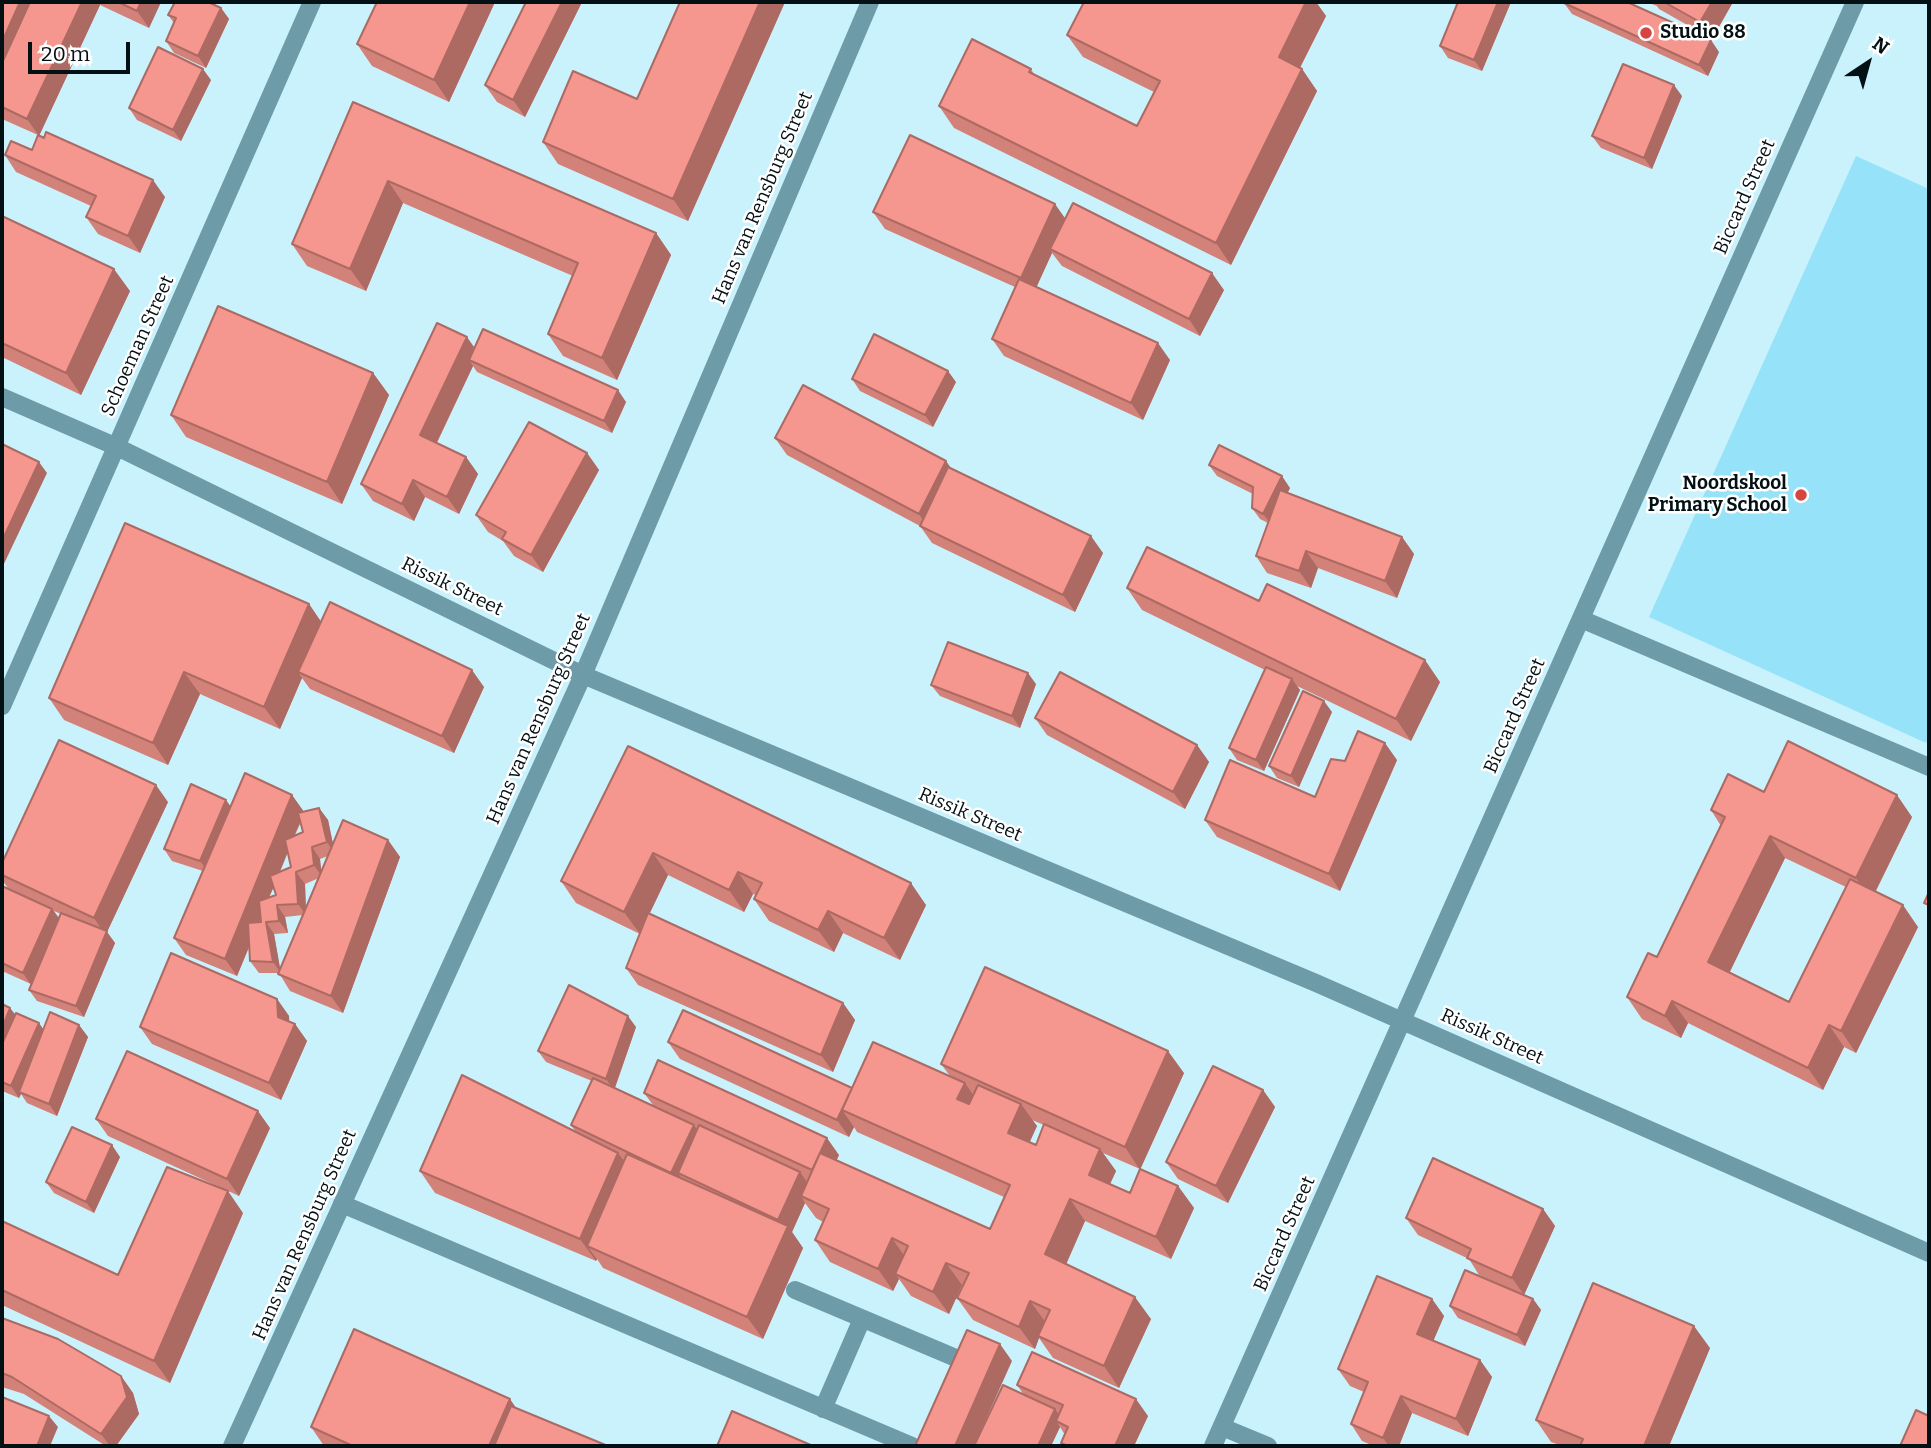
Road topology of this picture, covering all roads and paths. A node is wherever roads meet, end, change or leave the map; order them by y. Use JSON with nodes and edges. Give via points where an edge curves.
{"nodes":[{"id":1,"x":312,"y":2,"type":"edge"},
{"id":2,"x":870,"y":2,"type":"edge"},
{"id":3,"x":1855,"y":2,"type":"edge"},
{"id":4,"x":2,"y":397,"type":"edge"},
{"id":5,"x":117,"y":447,"type":"junction"},
{"id":6,"x":1581,"y":619,"type":"junction"},
{"id":7,"x":583,"y":675,"type":"junction"},
{"id":8,"x":2,"y":706,"type":"edge"},
{"id":9,"x":1929,"y":767,"type":"edge"},
{"id":10,"x":1401,"y":1020,"type":"junction"},
{"id":11,"x":342,"y":1204,"type":"junction"},
{"id":12,"x":1929,"y":1253,"type":"edge"},
{"id":13,"x":795,"y":1290,"type":"dead end"},
{"id":14,"x":862,"y":1318,"type":"junction"},
{"id":15,"x":963,"y":1361,"type":"edge"},
{"id":16,"x":823,"y":1409,"type":"junction"},
{"id":17,"x":1222,"y":1427,"type":"junction"},
{"id":18,"x":232,"y":1446,"type":"edge"},
{"id":19,"x":912,"y":1446,"type":"edge"},
{"id":20,"x":1213,"y":1446,"type":"edge"},
{"id":21,"x":1268,"y":1446,"type":"edge"}],
"edges":[{"from":1,"to":5,"type":"street","name":"Schoeman Street"},
{"from":2,"to":7,"type":"street","name":"Hans van Rensburg Street"},
{"from":3,"to":6,"type":"street","name":"Biccard Street"},
{"from":4,"to":5,"type":"street","name":"Rissik Street"},
{"from":5,"to":7,"type":"street","name":"Rissik Street"},
{"from":5,"to":8,"type":"street","name":"Schoeman Street"},
{"from":6,"to":9,"type":"street"},
{"from":6,"to":10,"type":"street","name":"Biccard Street"},
{"from":7,"to":10,"type":"street","name":"Rissik Street"},
{"from":7,"to":11,"type":"street","name":"Hans van Rensburg Street"},
{"from":10,"to":12,"type":"street","name":"Rissik Street"},
{"from":10,"to":17,"type":"street","name":"Biccard Street"},
{"from":11,"to":16,"type":"street"},
{"from":11,"to":18,"type":"street","name":"Hans van Rensburg Street"},
{"from":13,"to":14,"type":"street"},
{"from":14,"to":15,"type":"street"},
{"from":14,"to":16,"type":"street"},
{"from":16,"to":19,"type":"street"},
{"from":17,"to":20,"type":"street","name":"Biccard Street"},
{"from":17,"to":21,"type":"street"}]}
